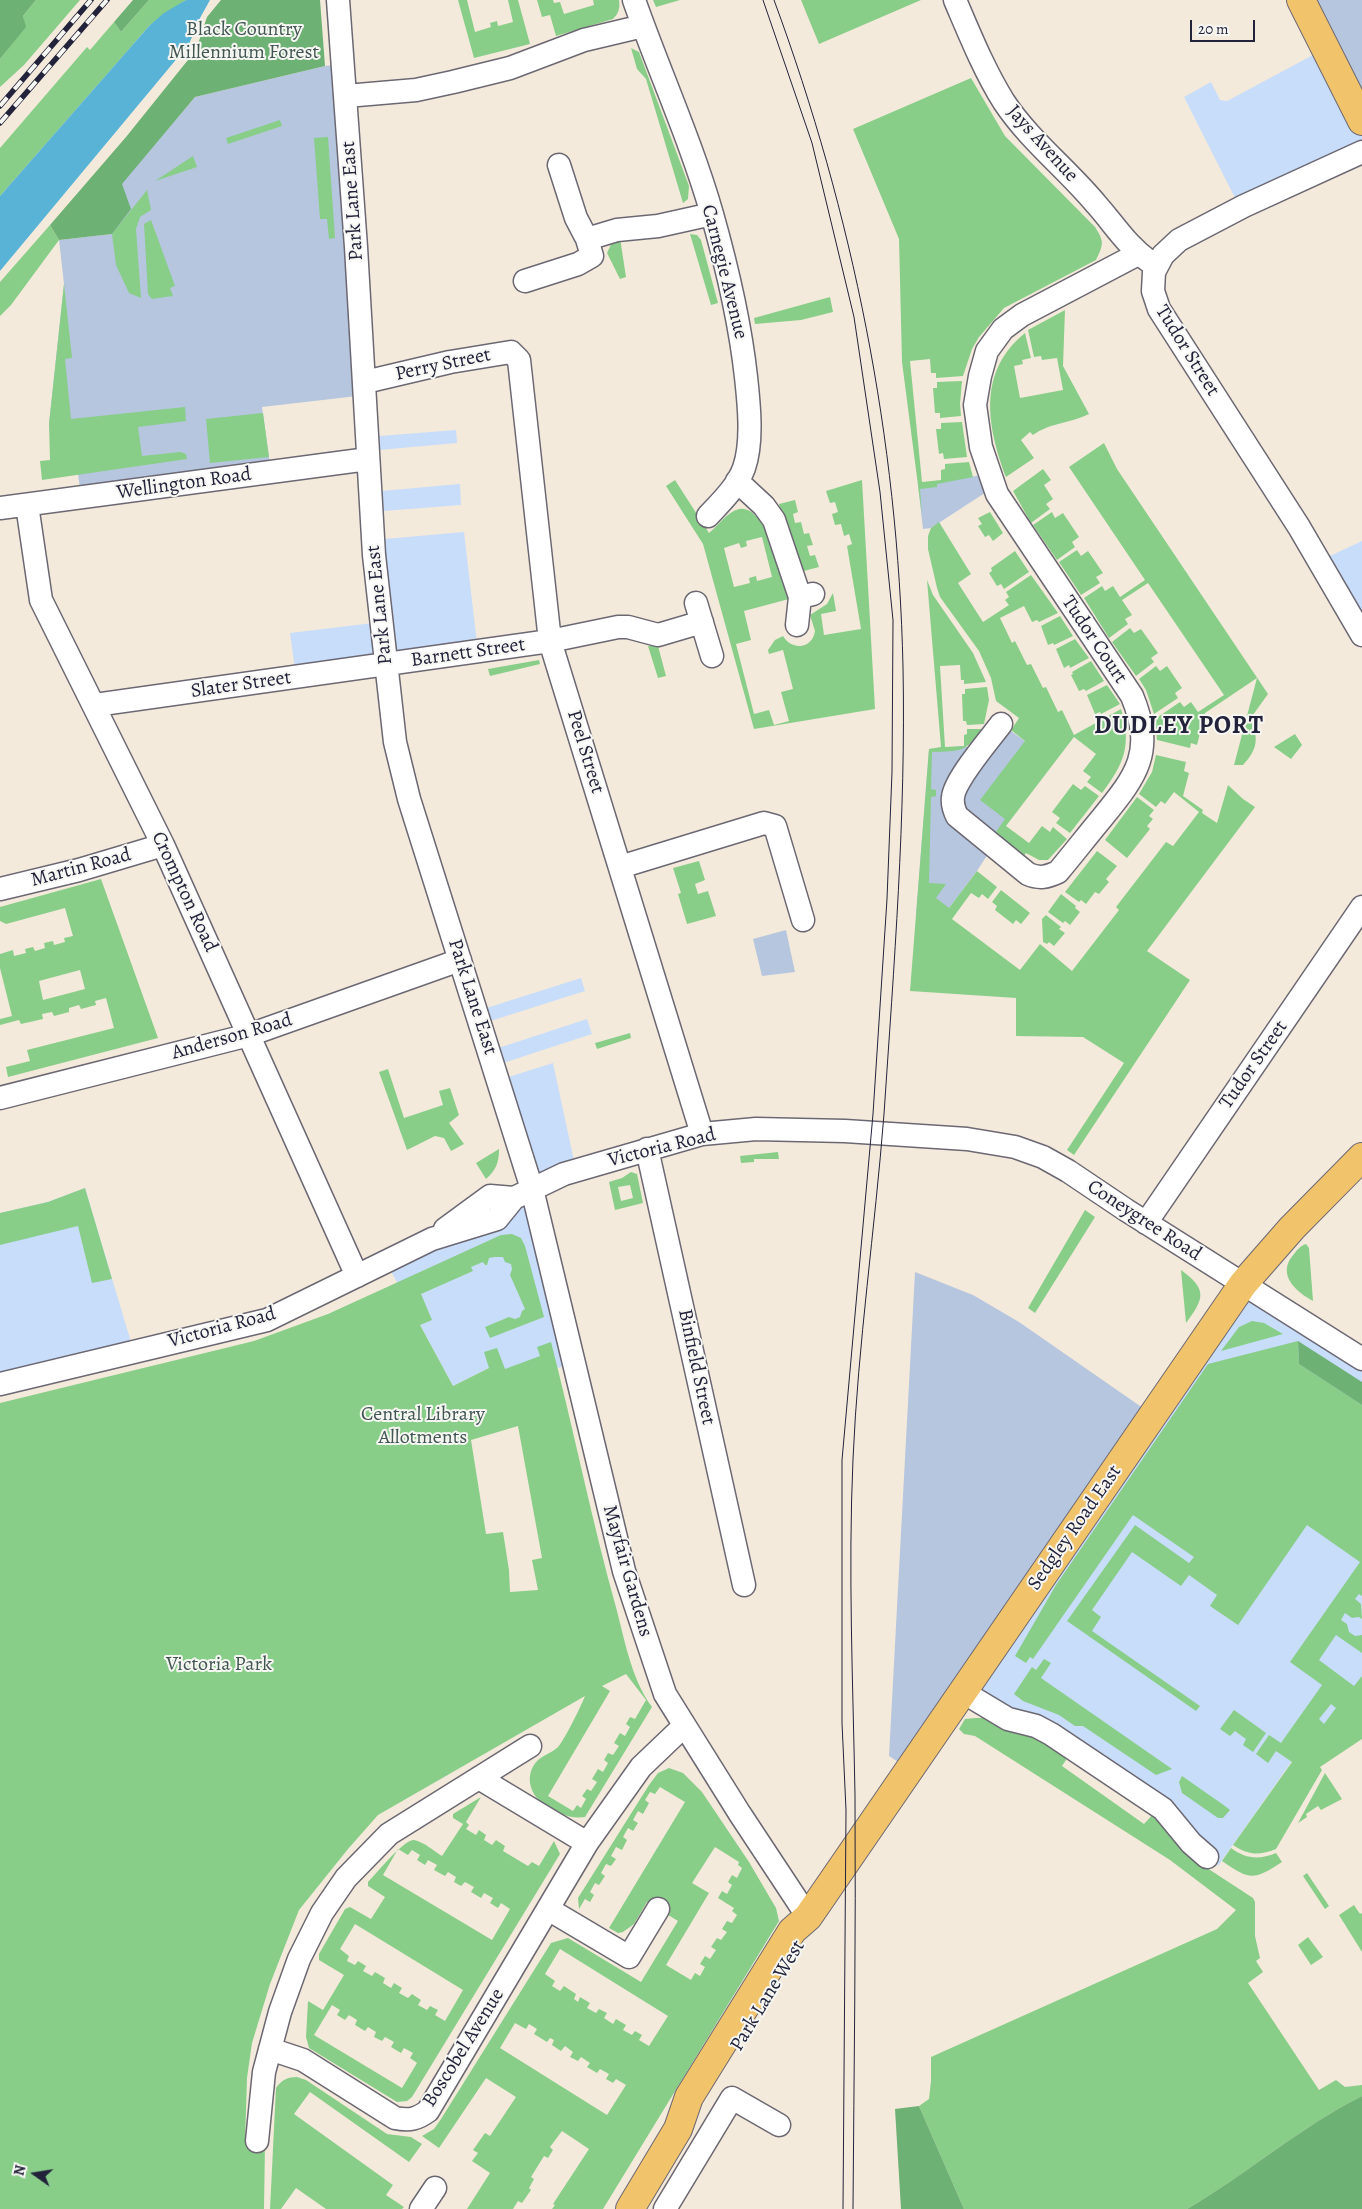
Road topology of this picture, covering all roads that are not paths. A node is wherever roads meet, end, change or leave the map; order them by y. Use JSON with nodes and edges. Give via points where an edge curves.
{"nodes":[{"id":1,"x":338,"y":0,"type":"edge"},
{"id":2,"x":634,"y":0,"type":"edge"},
{"id":3,"x":955,"y":0,"type":"edge"},
{"id":4,"x":1301,"y":0,"type":"edge"},
{"id":5,"x":643,"y":26,"type":"junction"},
{"id":6,"x":346,"y":96,"type":"junction"},
{"id":7,"x":1362,"y":121,"type":"edge"},
{"id":8,"x":1362,"y":152,"type":"edge"},
{"id":9,"x":559,"y":165,"type":"dead end"},
{"id":10,"x":712,"y":214,"type":"junction"},
{"id":11,"x":587,"y":238,"type":"junction"},
{"id":12,"x":1138,"y":254,"type":"junction"},
{"id":13,"x":1157,"y":267,"type":"junction"},
{"id":14,"x":525,"y":281,"type":"dead end"},
{"id":15,"x":519,"y":360,"type":"joint"},
{"id":16,"x":365,"y":382,"type":"junction"},
{"id":17,"x":368,"y":459,"type":"junction"},
{"id":18,"x":737,"y":482,"type":"junction"},
{"id":19,"x":27,"y":505,"type":"junction"},
{"id":20,"x":0,"y":508,"type":"edge"},
{"id":21,"x":708,"y":516,"type":"dead end"},
{"id":22,"x":798,"y":625,"type":"dead end"},
{"id":23,"x":1362,"y":635,"type":"edge"},
{"id":24,"x":550,"y":641,"type":"junction"},
{"id":25,"x":712,"y":656,"type":"dead end"},
{"id":26,"x":386,"y":664,"type":"junction"},
{"id":27,"x":95,"y":705,"type":"junction"},
{"id":28,"x":1002,"y":724,"type":"dead end"},
{"id":29,"x":163,"y":845,"type":"junction"},
{"id":30,"x":620,"y":867,"type":"junction"},
{"id":31,"x":0,"y":889,"type":"edge"},
{"id":32,"x":1362,"y":907,"type":"edge"},
{"id":33,"x":803,"y":920,"type":"dead end"},
{"id":34,"x":460,"y":960,"type":"junction"},
{"id":35,"x":249,"y":1035,"type":"junction"},
{"id":36,"x":0,"y":1098,"type":"edge"},
{"id":37,"x":702,"y":1134,"type":"junction"},
{"id":38,"x":907,"y":1135,"type":"joint"},
{"id":39,"x":647,"y":1149,"type":"junction"},
{"id":40,"x":1362,"y":1156,"type":"edge"},
{"id":41,"x":523,"y":1194,"type":"junction"},
{"id":42,"x":1146,"y":1223,"type":"junction"},
{"id":43,"x":357,"y":1276,"type":"junction"},
{"id":44,"x":1243,"y":1284,"type":"junction"},
{"id":45,"x":1362,"y":1359,"type":"edge"},
{"id":46,"x":0,"y":1384,"type":"edge"},
{"id":47,"x":744,"y":1585,"type":"dead end"},
{"id":48,"x":963,"y":1692,"type":"junction"},
{"id":49,"x":684,"y":1726,"type":"junction"},
{"id":50,"x":530,"y":1746,"type":"dead end"},
{"id":51,"x":479,"y":1778,"type":"junction"},
{"id":52,"x":587,"y":1842,"type":"junction"},
{"id":53,"x":1206,"y":1857,"type":"dead end"},
{"id":54,"x":548,"y":1909,"type":"junction"},
{"id":55,"x":658,"y":1909,"type":"dead end"},
{"id":56,"x":808,"y":1917,"type":"junction"},
{"id":57,"x":270,"y":2048,"type":"junction"},
{"id":58,"x":779,"y":2125,"type":"dead end"},
{"id":59,"x":678,"y":2129,"type":"junction"},
{"id":60,"x":257,"y":2142,"type":"dead end"},
{"id":61,"x":704,"y":2144,"type":"junction"},
{"id":62,"x":435,"y":2188,"type":"dead end"},
{"id":63,"x":421,"y":2209,"type":"edge"},
{"id":64,"x":630,"y":2209,"type":"edge"},
{"id":65,"x":665,"y":2209,"type":"edge"}],
"edges":[{"from":1,"to":6,"type":"street","name":"Park Lane East"},
{"from":2,"to":5,"type":"street","name":"Carnegie Avenue"},
{"from":3,"to":12,"type":"street","name":"Jays Avenue","via":[[986,71],[1005,103]]},
{"from":4,"to":7,"type":"main road"},
{"from":5,"to":6,"type":"street","via":[[584,40],[510,68],[444,84],[416,90]]},
{"from":5,"to":10,"type":"street","name":"Carnegie Avenue"},
{"from":6,"to":16,"type":"street","name":"Park Lane East"},
{"from":8,"to":13,"type":"street","name":"Tudor Street","via":[[1200,228],[1179,240],[1163,255]]},
{"from":9,"to":11,"type":"street","via":[[576,218]]},
{"from":10,"to":11,"type":"street"},
{"from":10,"to":18,"type":"street","name":"Carnegie Avenue","via":[[735,306],[748,395],[750,431],[745,467]]},
{"from":11,"to":14,"type":"street","via":[[592,256],[578,264]]},
{"from":12,"to":13,"type":"street","name":"Jays Avenue"},
{"from":12,"to":28,"type":"street","name":"Tudor Court","via":[[1022,315],[1003,329],[987,351],[975,405],[981,447],[997,494],[1132,696],[1141,718],[1140,760],[1133,777],[1058,872],[1048,877],[1028,874],[957,816],[953,807],[953,795],[960,781]]},
{"from":13,"to":23,"type":"street","name":"Tudor Street","via":[[1153,291],[1159,309],[1299,527]]},
{"from":15,"to":16,"type":"street","name":"Perry Street","via":[[511,352]]},
{"from":15,"to":24,"type":"street","name":"Peel Street"},
{"from":16,"to":17,"type":"street","name":"Park Lane East"},
{"from":17,"to":19,"type":"street","name":"Wellington Road"},
{"from":17,"to":26,"type":"street","name":"Park Lane East"},
{"from":18,"to":21,"type":"street","name":"Carnegie Avenue"},
{"from":18,"to":22,"type":"street","via":[[764,506],[774,520],[807,595]]},
{"from":19,"to":20,"type":"street","name":"Wellington Road"},
{"from":19,"to":27,"type":"street","name":"Crompton Road","via":[[41,600]]},
{"from":24,"to":25,"type":"street","name":"Barnett Street","via":[[618,627],[658,635],[699,612]]},
{"from":24,"to":26,"type":"street","name":"Barnett Street"},
{"from":24,"to":30,"type":"street","name":"Peel Street"},
{"from":26,"to":27,"type":"street","name":"Slater Street"},
{"from":26,"to":34,"type":"street","name":"Park Lane East","via":[[395,742],[408,799]]},
{"from":27,"to":29,"type":"street","name":"Crompton Road"},
{"from":29,"to":31,"type":"street","name":"Martin Road"},
{"from":29,"to":35,"type":"street","name":"Crompton Road"},
{"from":30,"to":33,"type":"street","via":[[764,823],[775,826]]},
{"from":30,"to":37,"type":"street","name":"Peel Street"},
{"from":32,"to":42,"type":"street","name":"Tudor Street"},
{"from":34,"to":35,"type":"street","name":"Anderson Road"},
{"from":34,"to":41,"type":"street","name":"Park Lane East"},
{"from":35,"to":36,"type":"street","name":"Anderson Road"},
{"from":35,"to":43,"type":"street","name":"Crompton Road"},
{"from":37,"to":38,"type":"street","name":"Victoria Road","via":[[756,1129]]},
{"from":37,"to":39,"type":"street","name":"Victoria Road"},
{"from":38,"to":42,"type":"street","name":"Coneygree Road","via":[[967,1139],[1015,1147],[1043,1157]]},
{"from":39,"to":41,"type":"street","name":"Victoria Road","via":[[564,1174]]},
{"from":39,"to":47,"type":"street","name":"Binfield Street"},
{"from":40,"to":44,"type":"main road","name":"Sedgley Road East"},
{"from":41,"to":43,"type":"street","name":"Victoria Road","via":[[490,1196],[432,1239]]},
{"from":41,"to":49,"type":"street","name":"Mayfair Gardens","via":[[624,1571],[665,1694]]},
{"from":42,"to":44,"type":"street","name":"Coneygree Road"},
{"from":43,"to":46,"type":"street","name":"Victoria Road","via":[[268,1320]]},
{"from":44,"to":45,"type":"street","name":"Coneygree Road"},
{"from":44,"to":48,"type":"main road","name":"Sedgley Road East"},
{"from":48,"to":53,"type":"street","via":[[1008,1718],[1052,1734],[1159,1806]]},
{"from":48,"to":56,"type":"main road","name":"Sedgley Road East"},
{"from":49,"to":52,"type":"street","name":"Boscobel Avenue","via":[[641,1767]]},
{"from":49,"to":56,"type":"street","name":"Mayfair Gardens"},
{"from":50,"to":51,"type":"street"},
{"from":51,"to":52,"type":"street"},
{"from":51,"to":57,"type":"street","via":[[389,1834],[346,1878],[322,1913],[299,1959]]},
{"from":52,"to":54,"type":"street","name":"Boscobel Avenue"},
{"from":54,"to":55,"type":"street","via":[[629,1957]]},
{"from":54,"to":57,"type":"street","name":"Boscobel Avenue","via":[[428,2111],[417,2119],[395,2118],[303,2060]]},
{"from":56,"to":59,"type":"main road","name":"Park Lane West","via":[[804,1940],[702,2106]]},
{"from":57,"to":60,"type":"street","via":[[264,2072]]},
{"from":58,"to":61,"type":"street","via":[[732,2098]]},
{"from":59,"to":61,"type":"street"},
{"from":59,"to":64,"type":"main road","name":"Park Lane West"},
{"from":61,"to":65,"type":"street"},
{"from":62,"to":63,"type":"street"}]}
